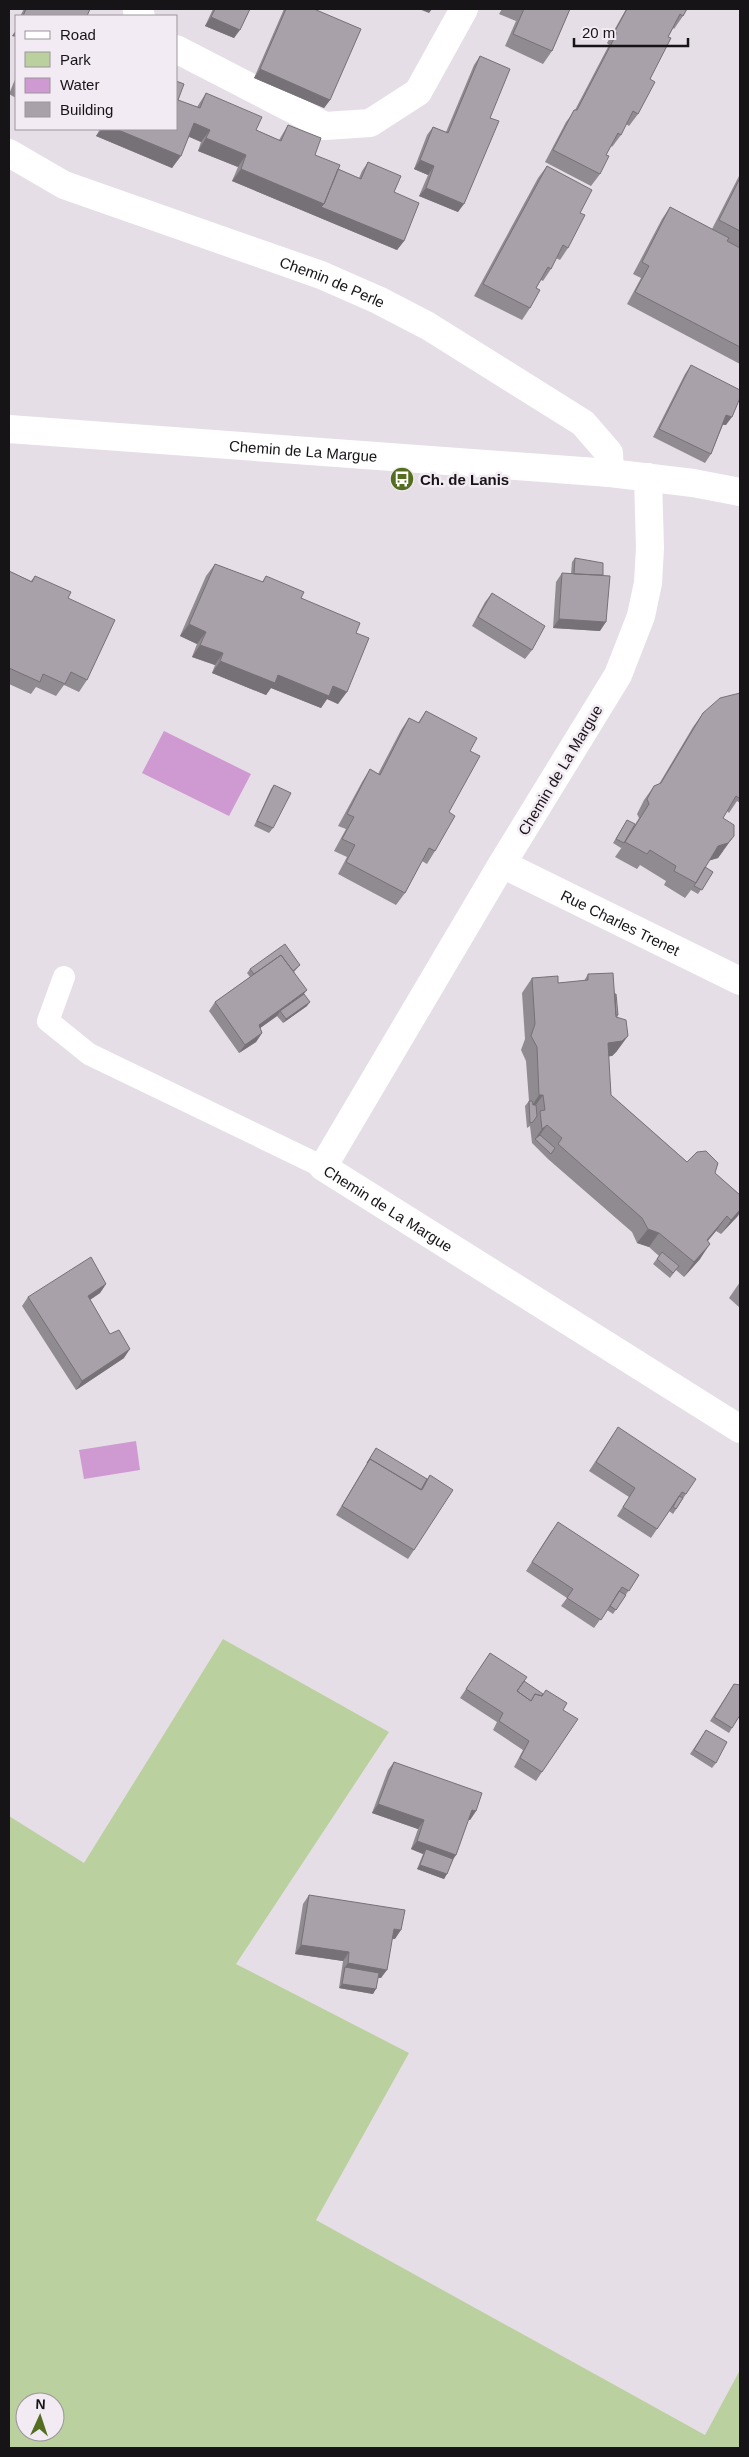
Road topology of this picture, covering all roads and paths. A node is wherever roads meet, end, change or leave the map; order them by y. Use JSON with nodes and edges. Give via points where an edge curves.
{"nodes":[{"id":1,"x":464,"y":9,"type":"edge"},
{"id":2,"x":178,"y":50,"type":"edge"},
{"id":3,"x":9,"y":153,"type":"edge"},
{"id":4,"x":9,"y":429,"type":"edge"},
{"id":5,"x":610,"y":473,"type":"junction"},
{"id":6,"x":648,"y":477,"type":"junction"},
{"id":7,"x":740,"y":492,"type":"edge"},
{"id":8,"x":502,"y":864,"type":"junction"},
{"id":9,"x":64,"y":977,"type":"dead end"},
{"id":10,"x":740,"y":981,"type":"edge"},
{"id":11,"x":323,"y":1167,"type":"junction"},
{"id":12,"x":740,"y":1429,"type":"edge"}],
"edges":[{"from":1,"to":2,"type":"street","via":[[418,92],[370,124],[325,126]]},
{"from":3,"to":5,"type":"street","name":"Chemin de Perle","via":[[64,185],[321,275],[428,326],[583,423],[608,453]]},
{"from":4,"to":5,"type":"street","name":"Chemin de La Margue"},
{"from":5,"to":6,"type":"street","name":"Chemin de La Margue"},
{"from":6,"to":7,"type":"street"},
{"from":6,"to":8,"type":"street","name":"Chemin de La Margue","via":[[650,548],[648,583],[641,616],[618,675]]},
{"from":8,"to":10,"type":"street","name":"Rue Charles Trenet"},
{"from":8,"to":11,"type":"street","name":"Chemin de La Margue"},
{"from":9,"to":11,"type":"lane","via":[[48,1021],[89,1054]]},
{"from":11,"to":12,"type":"street","name":"Chemin de La Margue"}]}
